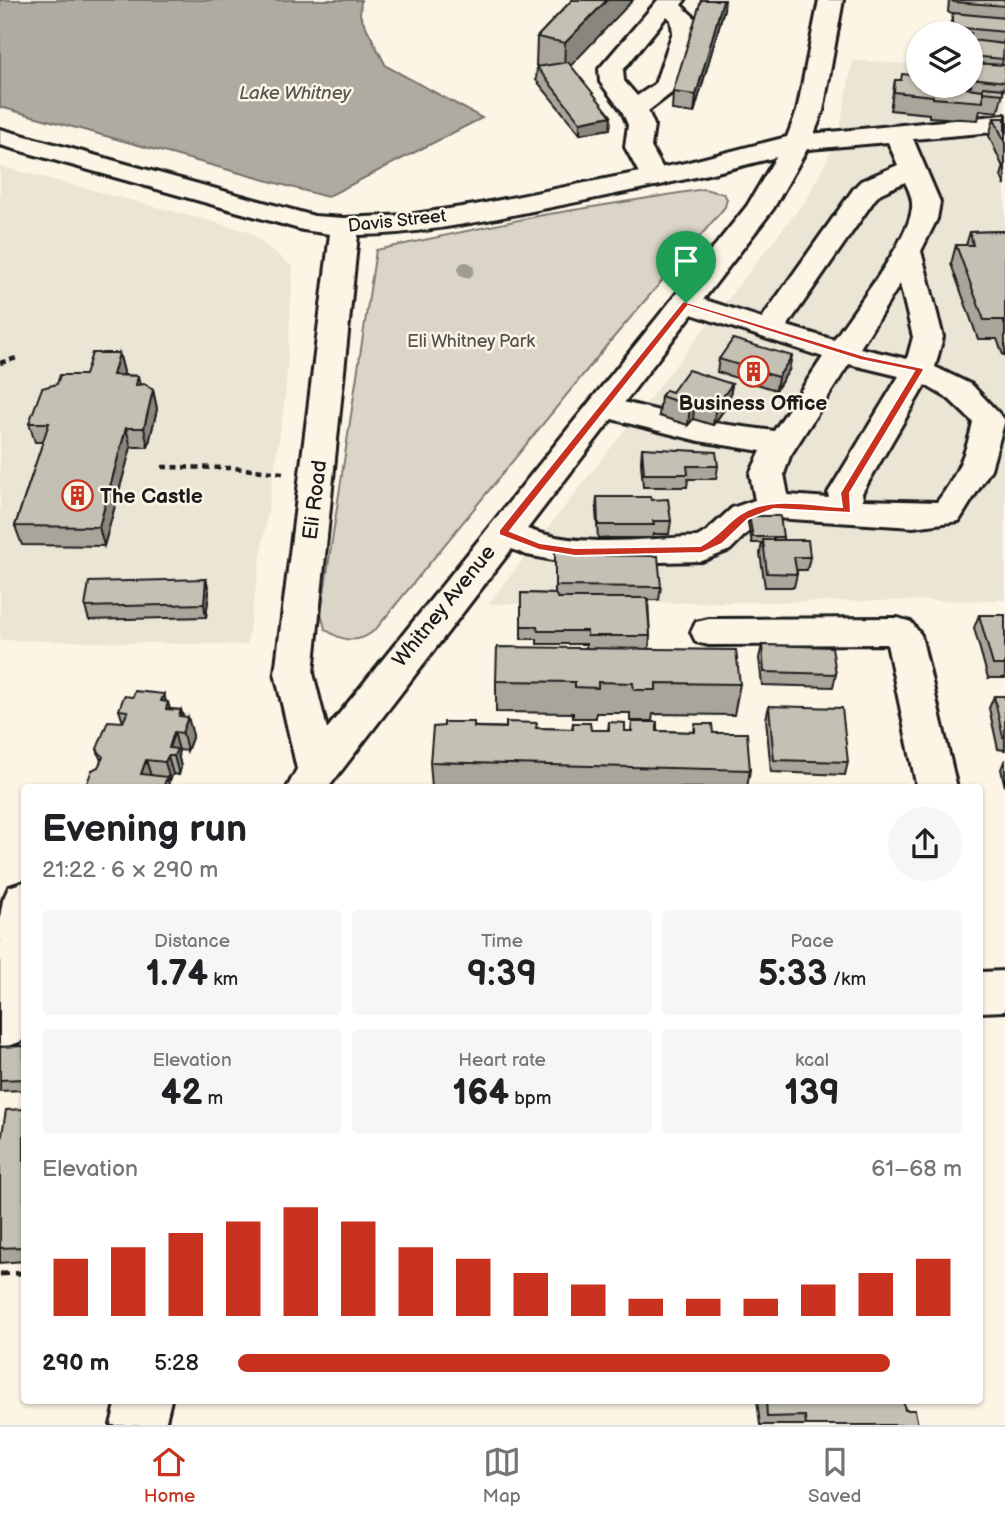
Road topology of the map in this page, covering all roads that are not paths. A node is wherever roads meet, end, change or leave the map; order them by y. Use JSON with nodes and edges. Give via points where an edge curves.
{"nodes":[{"id":1,"x":831,"y":0,"type":"edge"},
{"id":2,"x":668,"y":4,"type":"edge"},
{"id":3,"x":634,"y":109,"type":"junction"},
{"id":4,"x":1005,"y":123,"type":"edge"},
{"id":5,"x":896,"y":133,"type":"junction"},
{"id":6,"x":0,"y":137,"type":"edge"},
{"id":7,"x":797,"y":142,"type":"junction"},
{"id":8,"x":912,"y":169,"type":"junction"},
{"id":9,"x":655,"y":178,"type":"junction"},
{"id":10,"x":344,"y":228,"type":"junction"},
{"id":11,"x":907,"y":251,"type":"junction"},
{"id":12,"x":686,"y":303,"type":"junction"},
{"id":13,"x":769,"y":330,"type":"junction"},
{"id":14,"x":840,"y":351,"type":"junction"},
{"id":15,"x":919,"y":370,"type":"junction"},
{"id":16,"x":603,"y":407,"type":"junction"},
{"id":17,"x":781,"y":443,"type":"junction"},
{"id":18,"x":773,"y":506,"type":"junction"},
{"id":19,"x":848,"y":511,"type":"junction"},
{"id":20,"x":503,"y":533,"type":"junction"},
{"id":21,"x":709,"y":632,"type":"dead end"},
{"id":22,"x":312,"y":779,"type":"edge"},
{"id":23,"x":936,"y":784,"type":"edge"},
{"id":24,"x":21,"y":921,"type":"edge"},
{"id":25,"x":6,"y":1027,"type":"dead end"},
{"id":26,"x":143,"y":1404,"type":"edge"},
{"id":27,"x":138,"y":1425,"type":"edge"}],
"edges":[{"from":1,"to":7,"type":"main road","name":"Whitney Avenue","via":[[810,111]]},
{"from":2,"to":3,"type":"main road","via":[[683,18],[685,32],[666,88]]},
{"from":2,"to":3,"type":"main road","via":[[611,69],[611,82]]},
{"from":3,"to":9,"type":"main road","via":[[640,125],[638,147]]},
{"from":4,"to":5,"type":"main road","name":"Davis Street"},
{"from":5,"to":7,"type":"main road","name":"Davis Street"},
{"from":5,"to":8,"type":"main road"},
{"from":6,"to":10,"type":"main road","name":"Davis Street","via":[[313,224]]},
{"from":7,"to":9,"type":"main road","name":"Davis Street"},
{"from":7,"to":12,"type":"main road","name":"Whitney Avenue","via":[[759,209]]},
{"from":8,"to":11,"type":"main road","via":[[923,188],[927,212]]},
{"from":8,"to":13,"type":"main road","via":[[865,193]]},
{"from":9,"to":10,"type":"main road","name":"Davis Street","via":[[511,206]]},
{"from":10,"to":22,"type":"main road","name":"Eli Road","via":[[294,673]]},
{"from":11,"to":14,"type":"main road"},
{"from":11,"to":15,"type":"main road","via":[[928,337]]},
{"from":12,"to":13,"type":"main road"},
{"from":12,"to":16,"type":"main road","name":"Whitney Avenue"},
{"from":13,"to":14,"type":"main road"},
{"from":14,"to":15,"type":"main road"},
{"from":14,"to":17,"type":"main road"},
{"from":15,"to":19,"type":"main road","via":[[845,493]]},
{"from":15,"to":19,"type":"main road","via":[[958,390],[989,420],[963,493],[947,513]]},
{"from":16,"to":17,"type":"main road","via":[[699,431]]},
{"from":16,"to":20,"type":"main road","name":"Whitney Avenue"},
{"from":17,"to":18,"type":"main road","via":[[767,474]]},
{"from":18,"to":19,"type":"main road"},
{"from":18,"to":20,"type":"main road","via":[[744,516],[718,541],[702,549],[575,552]]},
{"from":20,"to":22,"type":"main road","name":"Whitney Avenue"},
{"from":21,"to":23,"type":"main road","via":[[891,630],[903,635]]},
{"from":24,"to":25,"type":"main road"},
{"from":26,"to":27,"type":"main road"}]}
